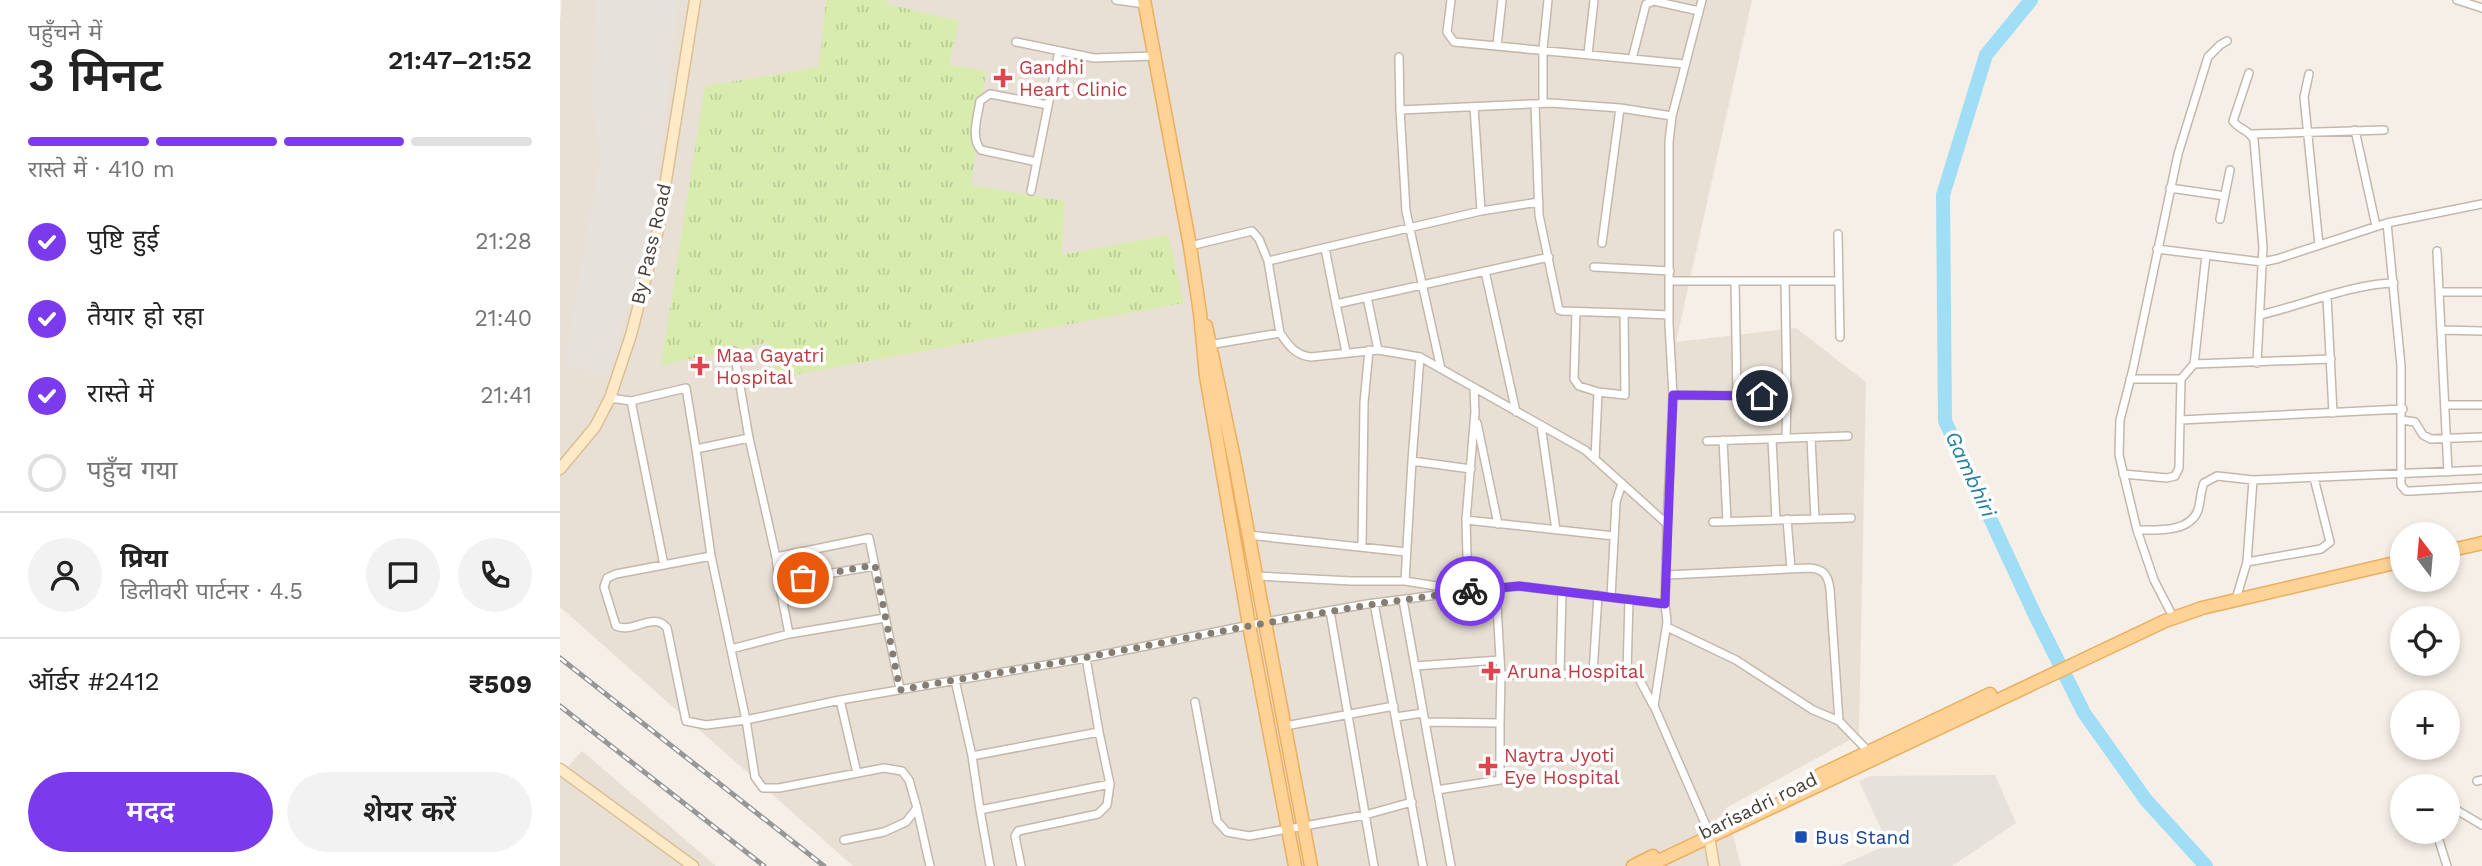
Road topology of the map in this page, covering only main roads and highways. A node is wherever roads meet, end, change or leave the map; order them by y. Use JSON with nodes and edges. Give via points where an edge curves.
{"nodes":[{"id":1,"x":1144,"y":2,"type":"edge"},
{"id":2,"x":1207,"y":345,"type":"junction"},
{"id":3,"x":2482,"y":543,"type":"edge"},
{"id":4,"x":2460,"y":548,"type":"edge"},
{"id":5,"x":2390,"y":564,"type":"edge"},
{"id":6,"x":2202,"y":608,"type":"junction"},
{"id":7,"x":1887,"y":747,"type":"junction"},
{"id":8,"x":1710,"y":833,"type":"junction"},
{"id":9,"x":1295,"y":866,"type":"edge"},
{"id":10,"x":1311,"y":866,"type":"edge"},
{"id":11,"x":1633,"y":866,"type":"edge"},
{"id":12,"x":1648,"y":866,"type":"edge"}],
"edges":[{"from":1,"to":2,"type":"main road"},
{"from":2,"to":9,"type":"main road","via":[[1249,625]]},
{"from":2,"to":10,"type":"main road"},
{"from":3,"to":4,"type":"main road"},
{"from":5,"to":6,"type":"main road"},
{"from":6,"to":7,"type":"main road"},
{"from":6,"to":7,"type":"main road","via":[[2193,605],[2171,611]]},
{"from":7,"to":8,"type":"main road","name":"barisadri road"},
{"from":7,"to":8,"type":"main road","name":"barisadri road","via":[[1868,751]]},
{"from":8,"to":11,"type":"main road","name":"barisadri road"},
{"from":8,"to":12,"type":"main road","name":"barisadri road"}]}
